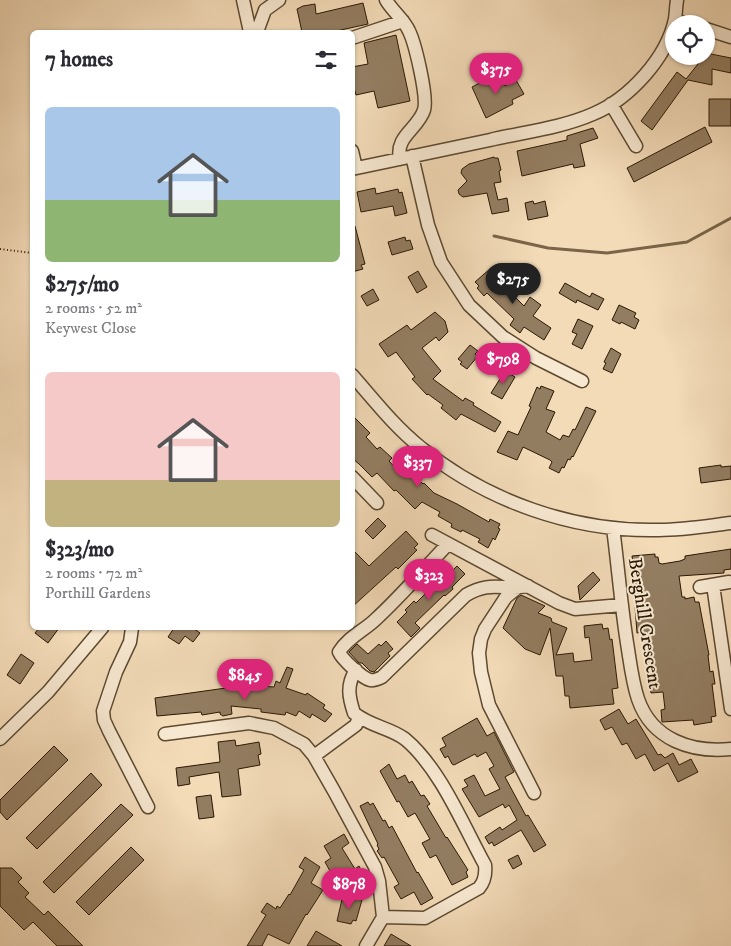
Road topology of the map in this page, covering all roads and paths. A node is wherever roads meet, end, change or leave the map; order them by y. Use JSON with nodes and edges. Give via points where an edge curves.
{"nodes":[{"id":1,"x":243,"y":0,"type":"edge"},
{"id":2,"x":279,"y":0,"type":"edge"},
{"id":3,"x":386,"y":0,"type":"edge"},
{"id":4,"x":677,"y":0,"type":"edge"},
{"id":5,"x":680,"y":15,"type":"edge"},
{"id":6,"x":403,"y":21,"type":"junction"},
{"id":7,"x":250,"y":30,"type":"edge"},
{"id":8,"x":258,"y":30,"type":"edge"},
{"id":9,"x":715,"y":32,"type":"edge"},
{"id":10,"x":355,"y":37,"type":"edge"},
{"id":11,"x":731,"y":37,"type":"edge"},
{"id":12,"x":665,"y":44,"type":"edge"},
{"id":13,"x":611,"y":104,"type":"junction"},
{"id":14,"x":636,"y":146,"type":"dead end"},
{"id":15,"x":406,"y":158,"type":"junction"},
{"id":16,"x":355,"y":169,"type":"edge"},
{"id":17,"x":0,"y":249,"type":"edge"},
{"id":18,"x":30,"y":253,"type":"edge"},
{"id":19,"x":355,"y":378,"type":"edge"},
{"id":20,"x":582,"y":381,"type":"dead end"},
{"id":21,"x":355,"y":480,"type":"edge"},
{"id":22,"x":377,"y":502,"type":"dead end"},
{"id":23,"x":731,"y":523,"type":"edge"},
{"id":24,"x":613,"y":528,"type":"junction"},
{"id":25,"x":432,"y":535,"type":"dead end"},
{"id":26,"x":448,"y":544,"type":"junction"},
{"id":27,"x":729,"y":582,"type":"dead end"},
{"id":28,"x":713,"y":585,"type":"junction"},
{"id":29,"x":523,"y":587,"type":"junction"},
{"id":30,"x":700,"y":587,"type":"dead end"},
{"id":31,"x":622,"y":605,"type":"junction"},
{"id":32,"x":100,"y":630,"type":"edge"},
{"id":33,"x":132,"y":630,"type":"edge"},
{"id":34,"x":356,"y":670,"type":"junction"},
{"id":35,"x":731,"y":709,"type":"edge"},
{"id":36,"x":359,"y":717,"type":"junction"},
{"id":37,"x":165,"y":734,"type":"dead end"},
{"id":38,"x":0,"y":739,"type":"edge"},
{"id":39,"x":731,"y":749,"type":"edge"},
{"id":40,"x":314,"y":756,"type":"junction"},
{"id":41,"x":534,"y":793,"type":"dead end"},
{"id":42,"x":148,"y":807,"type":"dead end"},
{"id":43,"x":383,"y":917,"type":"junction"},
{"id":44,"x":366,"y":946,"type":"edge"}],
"edges":[{"from":1,"to":7,"type":"street"},
{"from":2,"to":8,"type":"street","via":[[265,10]]},
{"from":3,"to":6,"type":"street"},
{"from":4,"to":5,"type":"street"},
{"from":6,"to":10,"type":"street"},
{"from":6,"to":15,"type":"street","via":[[413,43],[425,102],[420,117],[399,146]]},
{"from":9,"to":11,"type":"street"},
{"from":12,"to":13,"type":"street","via":[[649,70],[626,94]]},
{"from":13,"to":14,"type":"street"},
{"from":13,"to":15,"type":"street","via":[[575,120]]},
{"from":15,"to":16,"type":"street"},
{"from":15,"to":20,"type":"street","via":[[441,262],[469,305],[503,337]]},
{"from":17,"to":18,"type":"path"},
{"from":19,"to":24,"type":"street","via":[[419,446],[478,486],[551,516]]},
{"from":21,"to":22,"type":"street"},
{"from":23,"to":24,"type":"street","via":[[666,530]]},
{"from":24,"to":31,"type":"street","name":"Berghill Crescent"},
{"from":25,"to":26,"type":"street"},
{"from":26,"to":29,"type":"street"},
{"from":26,"to":34,"type":"street","via":[[376,620],[339,652]]},
{"from":27,"to":28,"type":"street"},
{"from":28,"to":30,"type":"street"},
{"from":28,"to":35,"type":"street"},
{"from":29,"to":31,"type":"street","via":[[575,609]]},
{"from":29,"to":34,"type":"street","via":[[486,586],[476,589],[382,677],[371,680]]},
{"from":29,"to":41,"type":"street","via":[[506,597],[481,639],[479,652],[489,705]]},
{"from":31,"to":39,"type":"street","name":"Berghill Crescent","via":[[634,685],[651,722],[670,739],[684,745],[704,750]]},
{"from":32,"to":38,"type":"street","via":[[48,692]]},
{"from":33,"to":42,"type":"street","via":[[103,711],[109,732]]},
{"from":34,"to":36,"type":"street","via":[[349,697],[354,713]]},
{"from":36,"to":40,"type":"street","via":[[356,726]]},
{"from":36,"to":43,"type":"street","via":[[403,738],[433,768],[485,865],[484,883],[479,888],[425,918]]},
{"from":37,"to":40,"type":"street","via":[[248,723],[274,728],[304,744]]},
{"from":40,"to":43,"type":"street","via":[[375,867]]},
{"from":43,"to":44,"type":"street"}]}
